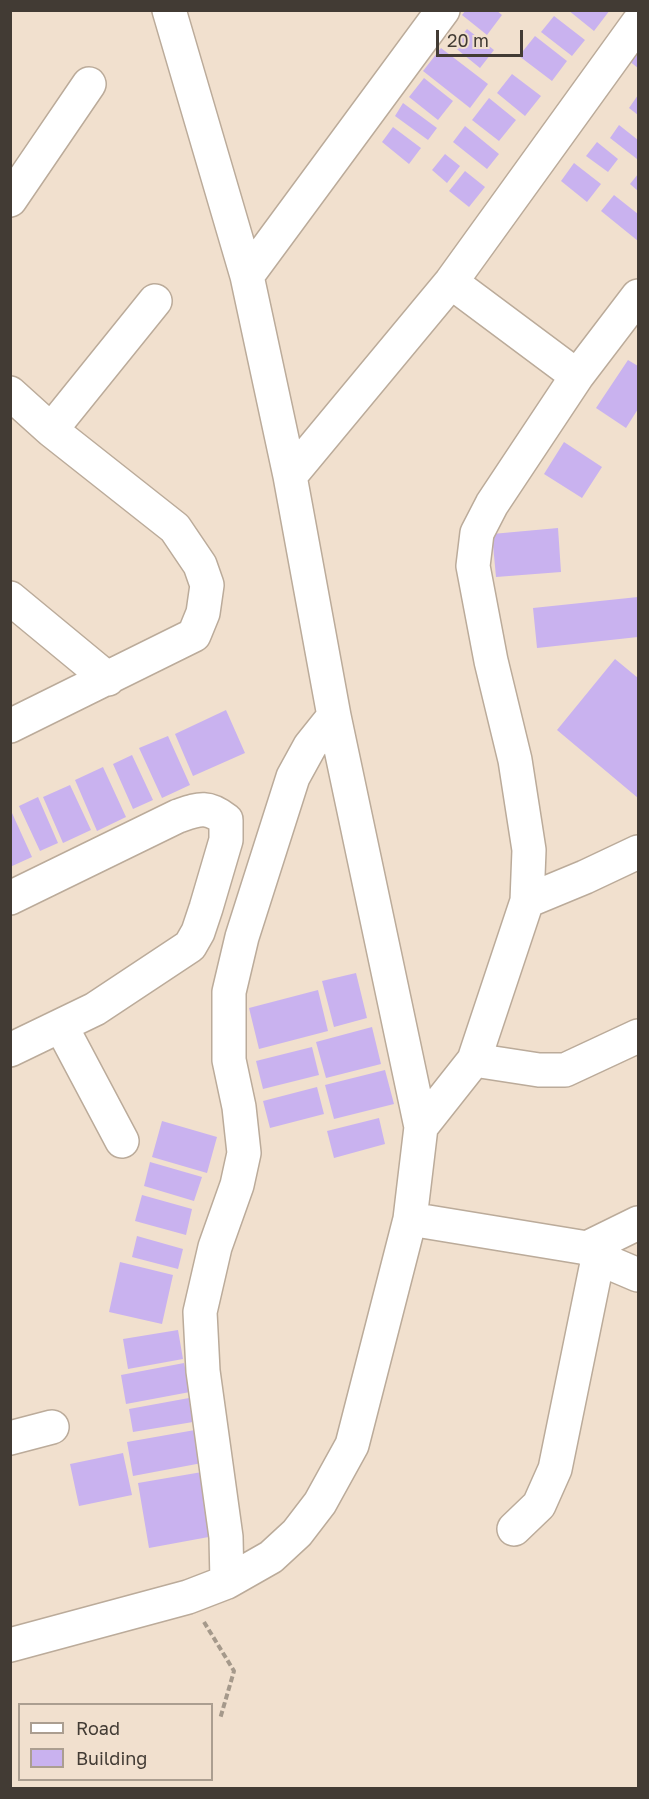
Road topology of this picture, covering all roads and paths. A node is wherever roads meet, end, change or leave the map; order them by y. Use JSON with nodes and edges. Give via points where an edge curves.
{"nodes":[{"id":1,"x":169,"y":10,"type":"edge"},
{"id":2,"x":443,"y":10,"type":"edge"},
{"id":3,"x":639,"y":23,"type":"edge"},
{"id":4,"x":89,"y":84,"type":"dead end"},
{"id":5,"x":10,"y":200,"type":"edge"},
{"id":6,"x":247,"y":276,"type":"junction"},
{"id":7,"x":451,"y":282,"type":"junction"},
{"id":8,"x":639,"y":296,"type":"edge"},
{"id":9,"x":155,"y":301,"type":"dead end"},
{"id":10,"x":577,"y":376,"type":"junction"},
{"id":11,"x":10,"y":393,"type":"edge"},
{"id":12,"x":51,"y":430,"type":"junction"},
{"id":13,"x":290,"y":476,"type":"junction"},
{"id":14,"x":10,"y":598,"type":"edge"},
{"id":15,"x":108,"y":679,"type":"junction"},
{"id":16,"x":334,"y":717,"type":"junction"},
{"id":17,"x":10,"y":726,"type":"edge"},
{"id":18,"x":639,"y":852,"type":"edge"},
{"id":19,"x":10,"y":898,"type":"edge"},
{"id":20,"x":527,"y":901,"type":"junction"},
{"id":21,"x":61,"y":1026,"type":"junction"},
{"id":22,"x":639,"y":1036,"type":"edge"},
{"id":23,"x":10,"y":1050,"type":"edge"},
{"id":24,"x":474,"y":1060,"type":"junction"},
{"id":25,"x":421,"y":1127,"type":"junction"},
{"id":26,"x":122,"y":1141,"type":"dead end"},
{"id":27,"x":410,"y":1219,"type":"junction"},
{"id":28,"x":639,"y":1224,"type":"edge"},
{"id":29,"x":593,"y":1253,"type":"junction"},
{"id":30,"x":639,"y":1275,"type":"edge"},
{"id":31,"x":52,"y":1427,"type":"dead end"},
{"id":32,"x":10,"y":1438,"type":"edge"},
{"id":33,"x":514,"y":1529,"type":"dead end"},
{"id":34,"x":227,"y":1582,"type":"junction"},
{"id":35,"x":188,"y":1597,"type":"junction"},
{"id":36,"x":10,"y":1645,"type":"edge"},
{"id":37,"x":220,"y":1719,"type":"dead end"}],
"edges":[{"from":1,"to":6,"type":"street"},
{"from":2,"to":6,"type":"street"},
{"from":3,"to":7,"type":"street"},
{"from":4,"to":5,"type":"street"},
{"from":6,"to":13,"type":"street"},
{"from":7,"to":10,"type":"street"},
{"from":7,"to":13,"type":"street"},
{"from":8,"to":10,"type":"street"},
{"from":9,"to":12,"type":"street"},
{"from":10,"to":20,"type":"street","via":[[492,504],[477,533],[473,566],[529,850]]},
{"from":11,"to":12,"type":"street"},
{"from":12,"to":15,"type":"street","via":[[175,528],[200,566],[207,585],[203,613],[194,635]]},
{"from":13,"to":16,"type":"street"},
{"from":14,"to":15,"type":"street"},
{"from":15,"to":17,"type":"street"},
{"from":16,"to":25,"type":"street"},
{"from":16,"to":34,"type":"street","via":[[310,746],[293,777],[242,937],[229,992],[229,1060],[244,1153],[200,1312],[203,1371],[226,1537]]},
{"from":18,"to":20,"type":"street"},
{"from":19,"to":21,"type":"street","via":[[178,816],[202,808],[226,820],[226,840],[198,932],[189,946],[95,1009]]},
{"from":20,"to":24,"type":"street"},
{"from":21,"to":23,"type":"street"},
{"from":21,"to":26,"type":"street"},
{"from":22,"to":24,"type":"street","via":[[565,1070]]},
{"from":24,"to":25,"type":"street"},
{"from":25,"to":27,"type":"street"},
{"from":27,"to":29,"type":"street"},
{"from":27,"to":34,"type":"street","via":[[352,1444],[320,1503],[297,1533],[271,1557]]},
{"from":28,"to":29,"type":"street"},
{"from":29,"to":30,"type":"street"},
{"from":29,"to":33,"type":"street","via":[[555,1469],[539,1505]]},
{"from":31,"to":32,"type":"street"},
{"from":34,"to":35,"type":"street"},
{"from":35,"to":36,"type":"street"},
{"from":35,"to":37,"type":"path","via":[[234,1671]]}]}
